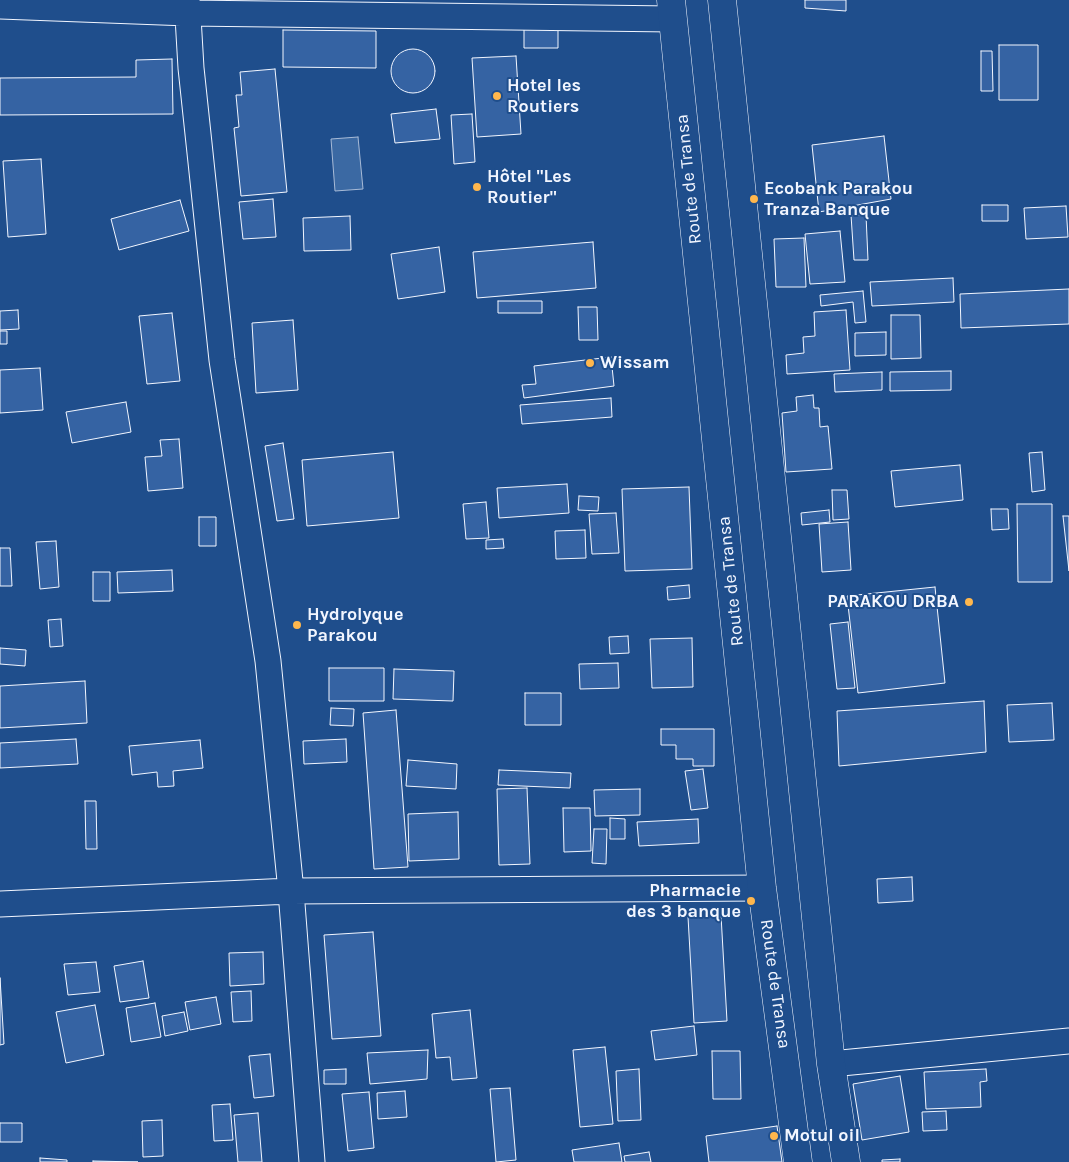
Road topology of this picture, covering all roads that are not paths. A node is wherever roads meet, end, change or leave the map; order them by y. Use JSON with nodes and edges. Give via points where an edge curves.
{"nodes":[{"id":1,"x":722,"y":0,"type":"edge"},
{"id":2,"x":0,"y":6,"type":"edge"},
{"id":3,"x":187,"y":7,"type":"edge"},
{"id":4,"x":672,"y":10,"type":"edge"},
{"id":5,"x":762,"y":888,"type":"junction"},
{"id":6,"x":291,"y":891,"type":"junction"},
{"id":7,"x":0,"y":904,"type":"edge"},
{"id":8,"x":1069,"y":1041,"type":"edge"},
{"id":9,"x":831,"y":1064,"type":"junction"},
{"id":10,"x":312,"y":1162,"type":"edge"},
{"id":11,"x":798,"y":1162,"type":"edge"},
{"id":12,"x":846,"y":1162,"type":"edge"}],
"edges":[{"from":1,"to":9,"type":"main road"},
{"from":2,"to":3,"type":"street"},
{"from":3,"to":4,"type":"street"},
{"from":3,"to":6,"type":"street","via":[[222,360],[268,661]]},
{"from":4,"to":5,"type":"main road","name":"Route de Transa"},
{"from":5,"to":6,"type":"street"},
{"from":5,"to":11,"type":"main road","name":"Route de Transa"},
{"from":6,"to":7,"type":"street"},
{"from":6,"to":10,"type":"street"},
{"from":8,"to":9,"type":"street"},
{"from":9,"to":12,"type":"main road"}]}
